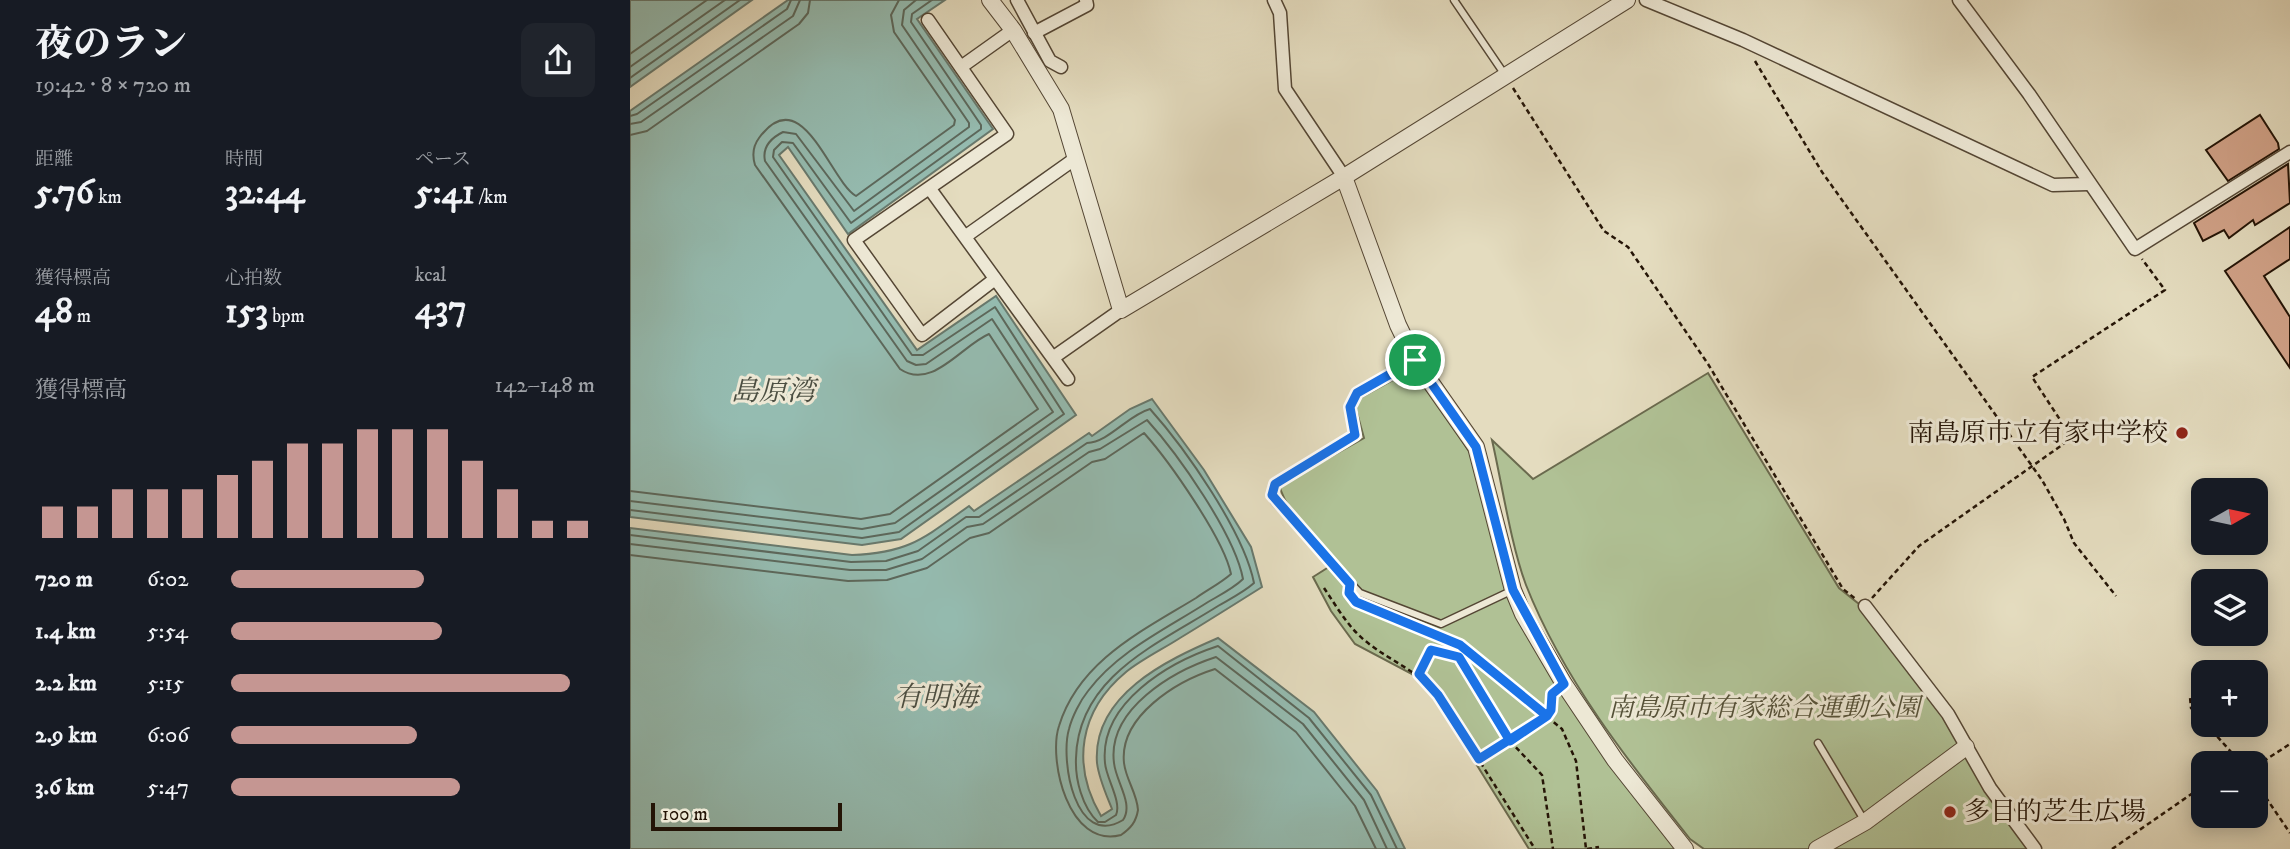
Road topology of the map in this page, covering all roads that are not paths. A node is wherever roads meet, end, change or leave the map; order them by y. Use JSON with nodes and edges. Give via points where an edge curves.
{"nodes":[{"id":1,"x":990,"y":0,"type":"edge"},
{"id":2,"x":1017,"y":0,"type":"edge"},
{"id":3,"x":1086,"y":0,"type":"edge"},
{"id":4,"x":1274,"y":0,"type":"edge"},
{"id":5,"x":1454,"y":0,"type":"edge"},
{"id":6,"x":1627,"y":0,"type":"edge"},
{"id":7,"x":1646,"y":0,"type":"edge"},
{"id":8,"x":1959,"y":0,"type":"edge"},
{"id":9,"x":928,"y":20,"type":"dead end"},
{"id":10,"x":1013,"y":30,"type":"junction"},
{"id":11,"x":1034,"y":33,"type":"junction"},
{"id":12,"x":961,"y":67,"type":"junction"},
{"id":13,"x":1061,"y":67,"type":"dead end"},
{"id":14,"x":1506,"y":77,"type":"junction"},
{"id":15,"x":2290,"y":152,"type":"edge"},
{"id":16,"x":1076,"y":158,"type":"junction"},
{"id":17,"x":1343,"y":177,"type":"junction"},
{"id":18,"x":2088,"y":184,"type":"junction"},
{"id":19,"x":930,"y":189,"type":"junction"},
{"id":20,"x":966,"y":236,"type":"junction"},
{"id":21,"x":995,"y":279,"type":"junction"},
{"id":22,"x":1121,"y":310,"type":"junction"},
{"id":23,"x":1054,"y":357,"type":"junction"},
{"id":24,"x":1415,"y":360,"type":"junction"},
{"id":25,"x":1068,"y":379,"type":"dead end"},
{"id":26,"x":1513,"y":590,"type":"junction"},
{"id":27,"x":1865,"y":606,"type":"road end"},
{"id":28,"x":1818,"y":743,"type":"dead end"},
{"id":29,"x":1966,"y":747,"type":"junction"},
{"id":30,"x":1864,"y":822,"type":"junction"},
{"id":31,"x":1685,"y":849,"type":"edge"},
{"id":32,"x":1817,"y":849,"type":"edge"},
{"id":33,"x":2035,"y":849,"type":"edge"}],
"edges":[{"from":1,"to":10,"type":"street"},
{"from":2,"to":11,"type":"street"},
{"from":3,"to":11,"type":"street","via":[[1087,5]]},
{"from":4,"to":17,"type":"street","via":[[1280,13],[1284,89]]},
{"from":5,"to":14,"type":"lane"},
{"from":6,"to":14,"type":"street"},
{"from":7,"to":18,"type":"street","via":[[1743,40],[2053,185]]},
{"from":8,"to":18,"type":"street"},
{"from":9,"to":12,"type":"street"},
{"from":10,"to":12,"type":"street"},
{"from":10,"to":16,"type":"street","via":[[1061,109]]},
{"from":11,"to":13,"type":"street","via":[[1050,61]]},
{"from":12,"to":19,"type":"street","via":[[1007,134]]},
{"from":14,"to":17,"type":"street"},
{"from":15,"to":18,"type":"street","via":[[2135,249]]},
{"from":16,"to":20,"type":"street"},
{"from":16,"to":22,"type":"street"},
{"from":17,"to":22,"type":"street"},
{"from":17,"to":24,"type":"street"},
{"from":19,"to":20,"type":"street"},
{"from":19,"to":21,"type":"street","via":[[854,240],[914,324],[922,335]]},
{"from":20,"to":21,"type":"street"},
{"from":21,"to":23,"type":"street"},
{"from":22,"to":23,"type":"street"},
{"from":23,"to":25,"type":"street"},
{"from":24,"to":26,"type":"street","via":[[1476,447]]},
{"from":24,"to":26,"type":"lane","via":[[1357,393],[1350,407],[1355,435],[1275,484],[1274,500],[1360,593],[1441,624]]},
{"from":26,"to":31,"type":"street","via":[[1564,684],[1615,760]]},
{"from":27,"to":29,"type":"street","via":[[1948,714]]},
{"from":28,"to":30,"type":"lane"},
{"from":29,"to":30,"type":"street"},
{"from":29,"to":33,"type":"street"},
{"from":30,"to":32,"type":"street"}]}
